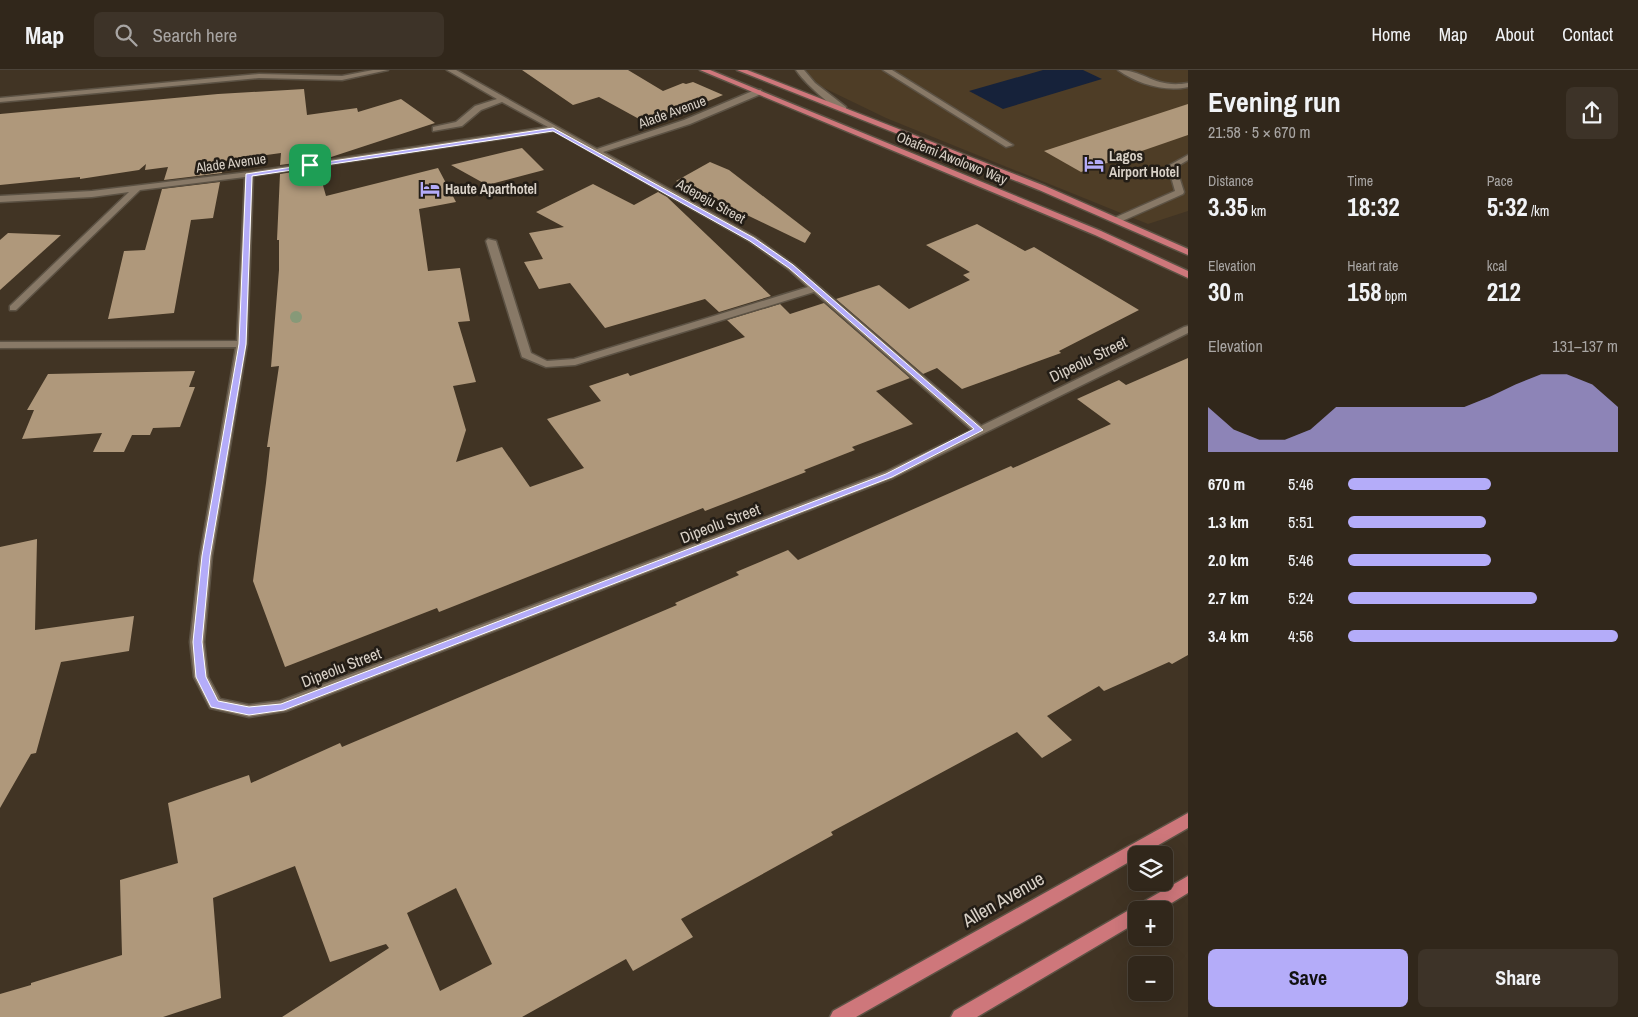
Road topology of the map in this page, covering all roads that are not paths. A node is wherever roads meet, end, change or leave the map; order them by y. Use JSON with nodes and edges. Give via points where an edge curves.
{"nodes":[{"id":1,"x":384,"y":70,"type":"edge"},
{"id":2,"x":451,"y":70,"type":"edge"},
{"id":3,"x":704,"y":70,"type":"edge"},
{"id":4,"x":740,"y":70,"type":"edge"},
{"id":5,"x":800,"y":70,"type":"edge"},
{"id":6,"x":887,"y":70,"type":"edge"},
{"id":7,"x":1122,"y":70,"type":"edge"},
{"id":8,"x":1188,"y":85,"type":"edge"},
{"id":9,"x":758,"y":92,"type":"junction"},
{"id":10,"x":503,"y":99,"type":"junction"},
{"id":11,"x":0,"y":100,"type":"edge"},
{"id":12,"x":843,"y":109,"type":"junction"},
{"id":13,"x":436,"y":129,"type":"dead end"},
{"id":14,"x":553,"y":129,"type":"junction"},
{"id":15,"x":1009,"y":145,"type":"dead end"},
{"id":16,"x":594,"y":152,"type":"junction"},
{"id":17,"x":1188,"y":157,"type":"edge"},
{"id":18,"x":249,"y":174,"type":"junction"},
{"id":19,"x":137,"y":189,"type":"junction"},
{"id":20,"x":0,"y":199,"type":"edge"},
{"id":21,"x":1117,"y":220,"type":"junction"},
{"id":22,"x":491,"y":241,"type":"dead end"},
{"id":23,"x":1188,"y":252,"type":"edge"},
{"id":24,"x":1188,"y":275,"type":"edge"},
{"id":25,"x":815,"y":288,"type":"junction"},
{"id":26,"x":13,"y":308,"type":"dead end"},
{"id":27,"x":1188,"y":329,"type":"edge"},
{"id":28,"x":242,"y":344,"type":"junction"},
{"id":29,"x":0,"y":345,"type":"edge"},
{"id":30,"x":979,"y":430,"type":"junction"},
{"id":31,"x":1188,"y":820,"type":"edge"},
{"id":32,"x":1188,"y":884,"type":"edge"},
{"id":33,"x":1159,"y":901,"type":"edge"},
{"id":34,"x":1128,"y":919,"type":"edge"},
{"id":35,"x":840,"y":1017,"type":"edge"},
{"id":36,"x":960,"y":1017,"type":"edge"}],
"edges":[{"from":1,"to":11,"type":"street","via":[[342,78],[258,76]]},
{"from":2,"to":10,"type":"street","name":"Adepeju Street"},
{"from":3,"to":9,"type":"main road","name":"Obafemi Awolowo Way"},
{"from":4,"to":12,"type":"main road","name":"Obafemi Awolowo Way"},
{"from":5,"to":12,"type":"street","via":[[805,79]]},
{"from":6,"to":15,"type":"street"},
{"from":7,"to":8,"type":"street","via":[[1156,85],[1172,88]]},
{"from":9,"to":16,"type":"street","name":"Alade Avenue","via":[[688,122]]},
{"from":9,"to":24,"type":"main road","name":"Obafemi Awolowo Way","via":[[1098,233]]},
{"from":10,"to":13,"type":"street","via":[[478,108],[459,124]]},
{"from":10,"to":14,"type":"street","name":"Adepeju Street"},
{"from":12,"to":21,"type":"main road","name":"Obafemi Awolowo Way"},
{"from":14,"to":16,"type":"street","name":"Adepeju Street"},
{"from":14,"to":18,"type":"street","name":"Alade Avenue"},
{"from":16,"to":25,"type":"street","name":"Adepeju Street","via":[[752,239]]},
{"from":17,"to":21,"type":"street","via":[[1172,166],[1180,192]]},
{"from":18,"to":19,"type":"street","name":"Alade Avenue"},
{"from":18,"to":28,"type":"street"},
{"from":19,"to":20,"type":"street","name":"Alade Avenue"},
{"from":19,"to":26,"type":"street"},
{"from":21,"to":23,"type":"main road","name":"Obafemi Awolowo Way"},
{"from":22,"to":25,"type":"street","via":[[526,355],[546,364],[575,362]]},
{"from":25,"to":30,"type":"street","name":"Adepeju Street"},
{"from":27,"to":30,"type":"street","name":"Dipeolu Street"},
{"from":28,"to":29,"type":"street"},
{"from":28,"to":30,"type":"street","name":"Dipeolu Street","via":[[206,556],[197,642],[201,677],[215,704],[249,711],[281,708],[871,482]]},
{"from":31,"to":35,"type":"main road","name":"Allen Avenue"},
{"from":32,"to":33,"type":"main road"},
{"from":34,"to":36,"type":"main road"}]}
